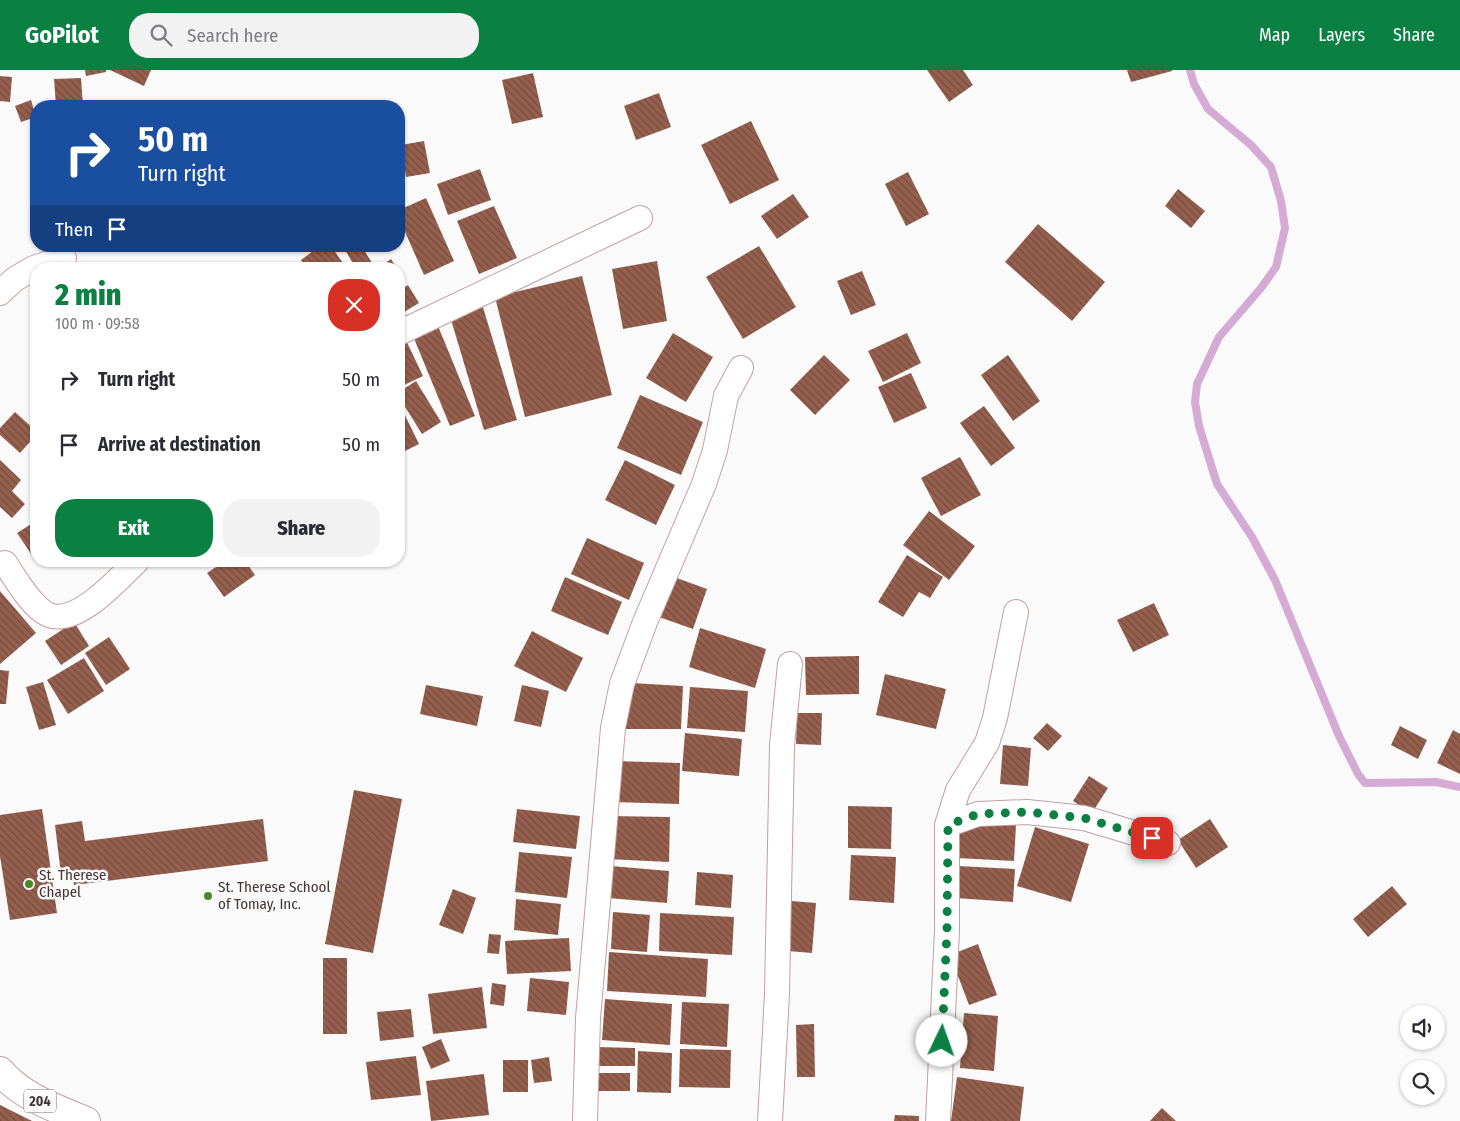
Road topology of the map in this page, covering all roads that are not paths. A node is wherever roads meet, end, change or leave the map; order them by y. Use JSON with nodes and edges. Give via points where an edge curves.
{"nodes":[{"id":1,"x":640,"y":218,"type":"dead end"},
{"id":2,"x":64,"y":258,"type":"dead end"},
{"id":3,"x":52,"y":262,"type":"edge"},
{"id":4,"x":30,"y":270,"type":"edge"},
{"id":5,"x":0,"y":293,"type":"edge"},
{"id":6,"x":405,"y":330,"type":"edge"},
{"id":7,"x":741,"y":368,"type":"dead end"},
{"id":8,"x":2,"y":561,"type":"edge"},
{"id":9,"x":130,"y":567,"type":"edge"},
{"id":10,"x":1016,"y":612,"type":"dead end"},
{"id":11,"x":790,"y":664,"type":"dead end"},
{"id":12,"x":948,"y":825,"type":"junction"},
{"id":13,"x":1168,"y":843,"type":"dead end"},
{"id":14,"x":3,"y":1081,"type":"edge"},
{"id":15,"x":86,"y":1121,"type":"edge"},
{"id":16,"x":585,"y":1121,"type":"edge"},
{"id":17,"x":770,"y":1121,"type":"edge"},
{"id":18,"x":938,"y":1121,"type":"edge"}],
"edges":[{"from":1,"to":6,"type":"street"},
{"from":2,"to":3,"type":"street"},
{"from":4,"to":5,"type":"street","via":[[15,278]]},
{"from":7,"to":16,"type":"street","via":[[726,396],[704,484],[622,684],[612,728],[588,1018]]},
{"from":8,"to":9,"type":"street","via":[[29,598],[48,614],[58,617],[74,613],[92,602]]},
{"from":10,"to":12,"type":"street","via":[[995,718],[987,743],[958,790]]},
{"from":11,"to":17,"type":"street","via":[[782,745],[777,994]]},
{"from":12,"to":13,"type":"street","via":[[978,814],[1027,812],[1084,818]]},
{"from":12,"to":18,"type":"street","via":[[947,930]]},
{"from":14,"to":15,"type":"highway","number":"204","via":[[38,1101]]}]}
